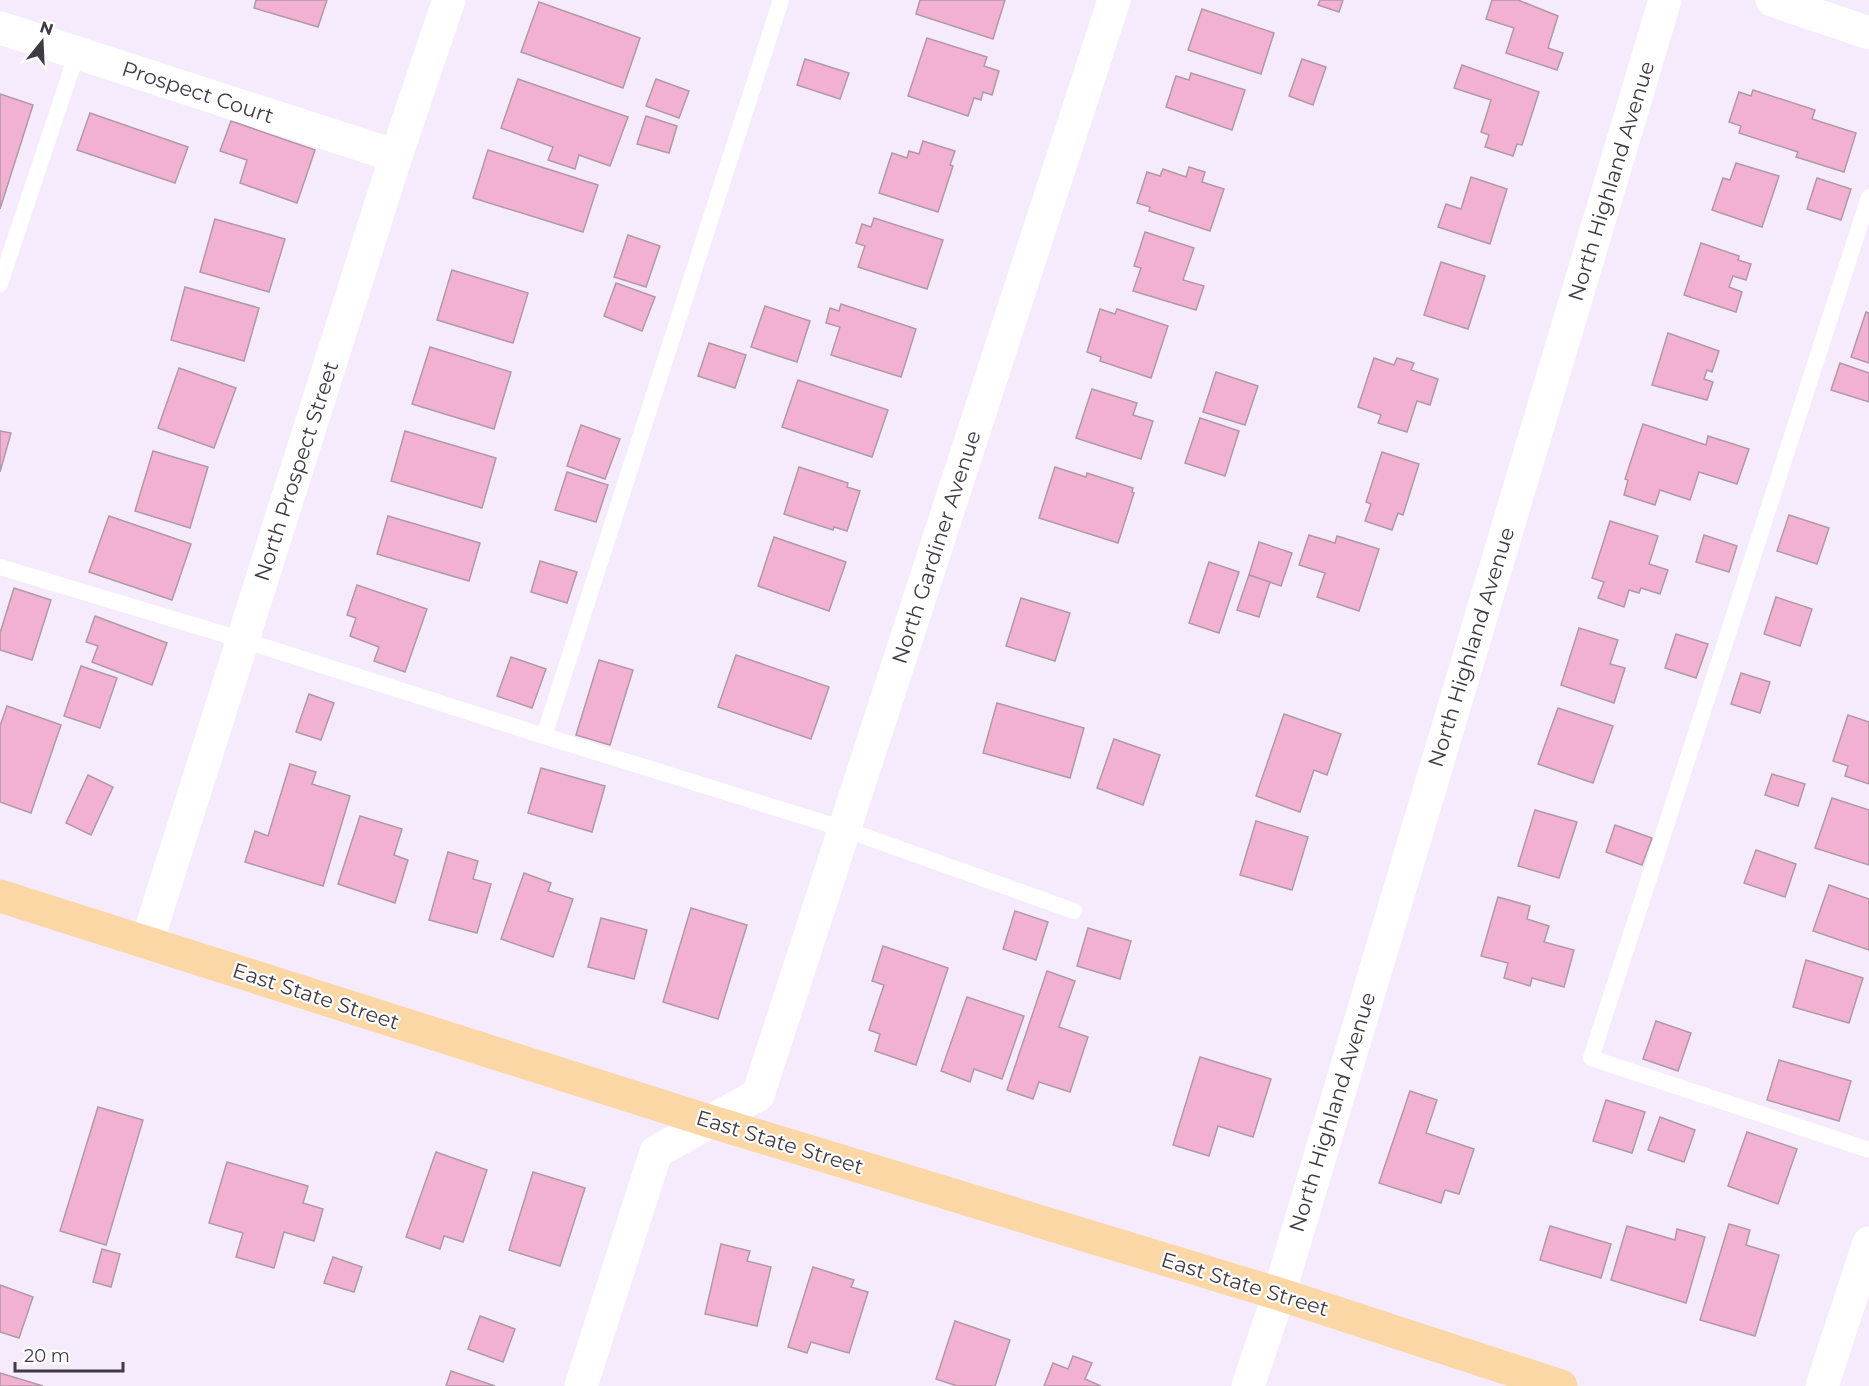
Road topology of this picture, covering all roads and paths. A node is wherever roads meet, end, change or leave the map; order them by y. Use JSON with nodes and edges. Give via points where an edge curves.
{"nodes":[{"id":1,"x":449,"y":0,"type":"edge"},
{"id":2,"x":781,"y":0,"type":"edge"},
{"id":3,"x":1114,"y":0,"type":"edge"},
{"id":4,"x":1665,"y":0,"type":"edge"},
{"id":5,"x":1772,"y":0,"type":"edge"},
{"id":6,"x":0,"y":28,"type":"edge"},
{"id":7,"x":1869,"y":33,"type":"edge"},
{"id":8,"x":77,"y":53,"type":"junction"},
{"id":9,"x":396,"y":156,"type":"junction"},
{"id":10,"x":1869,"y":197,"type":"edge"},
{"id":11,"x":0,"y":284,"type":"edge"},
{"id":12,"x":0,"y":567,"type":"edge"},
{"id":13,"x":243,"y":640,"type":"junction"},
{"id":14,"x":544,"y":736,"type":"junction"},
{"id":15,"x":844,"y":829,"type":"junction"},
{"id":16,"x":0,"y":896,"type":"edge"},
{"id":17,"x":1074,"y":911,"type":"dead end"},
{"id":18,"x":147,"y":942,"type":"junction"},
{"id":19,"x":709,"y":1120,"type":"junction"},
{"id":20,"x":1869,"y":1150,"type":"edge"},
{"id":21,"x":1869,"y":1243,"type":"edge"},
{"id":22,"x":1278,"y":1294,"type":"junction"},
{"id":23,"x":581,"y":1386,"type":"edge"},
{"id":24,"x":1248,"y":1386,"type":"edge"},
{"id":25,"x":1560,"y":1386,"type":"edge"},
{"id":26,"x":1822,"y":1386,"type":"edge"}],
"edges":[{"from":1,"to":9,"type":"street","name":"North Prospect Street"},
{"from":2,"to":14,"type":"lane"},
{"from":3,"to":15,"type":"street","name":"North Gardiner Avenue"},
{"from":4,"to":22,"type":"street","name":"North Highland Avenue"},
{"from":5,"to":7,"type":"street"},
{"from":6,"to":8,"type":"street","name":"Prospect Court"},
{"from":8,"to":9,"type":"street","name":"Prospect Court"},
{"from":8,"to":11,"type":"lane"},
{"from":9,"to":13,"type":"street","name":"North Prospect Street"},
{"from":10,"to":20,"type":"lane","via":[[1591,1058]]},
{"from":12,"to":13,"type":"lane"},
{"from":13,"to":14,"type":"lane"},
{"from":13,"to":18,"type":"street","name":"North Prospect Street"},
{"from":14,"to":15,"type":"lane"},
{"from":15,"to":17,"type":"lane"},
{"from":15,"to":19,"type":"street","name":"North Gardiner Avenue","via":[[758,1095]]},
{"from":16,"to":18,"type":"main road","name":"East State Street"},
{"from":18,"to":19,"type":"main road","name":"East State Street"},
{"from":19,"to":22,"type":"main road","name":"East State Street"},
{"from":19,"to":23,"type":"street","via":[[656,1152]]},
{"from":21,"to":26,"type":"street"},
{"from":22,"to":24,"type":"street","name":"North Highland Avenue"},
{"from":22,"to":25,"type":"main road","name":"East State Street"}]}
